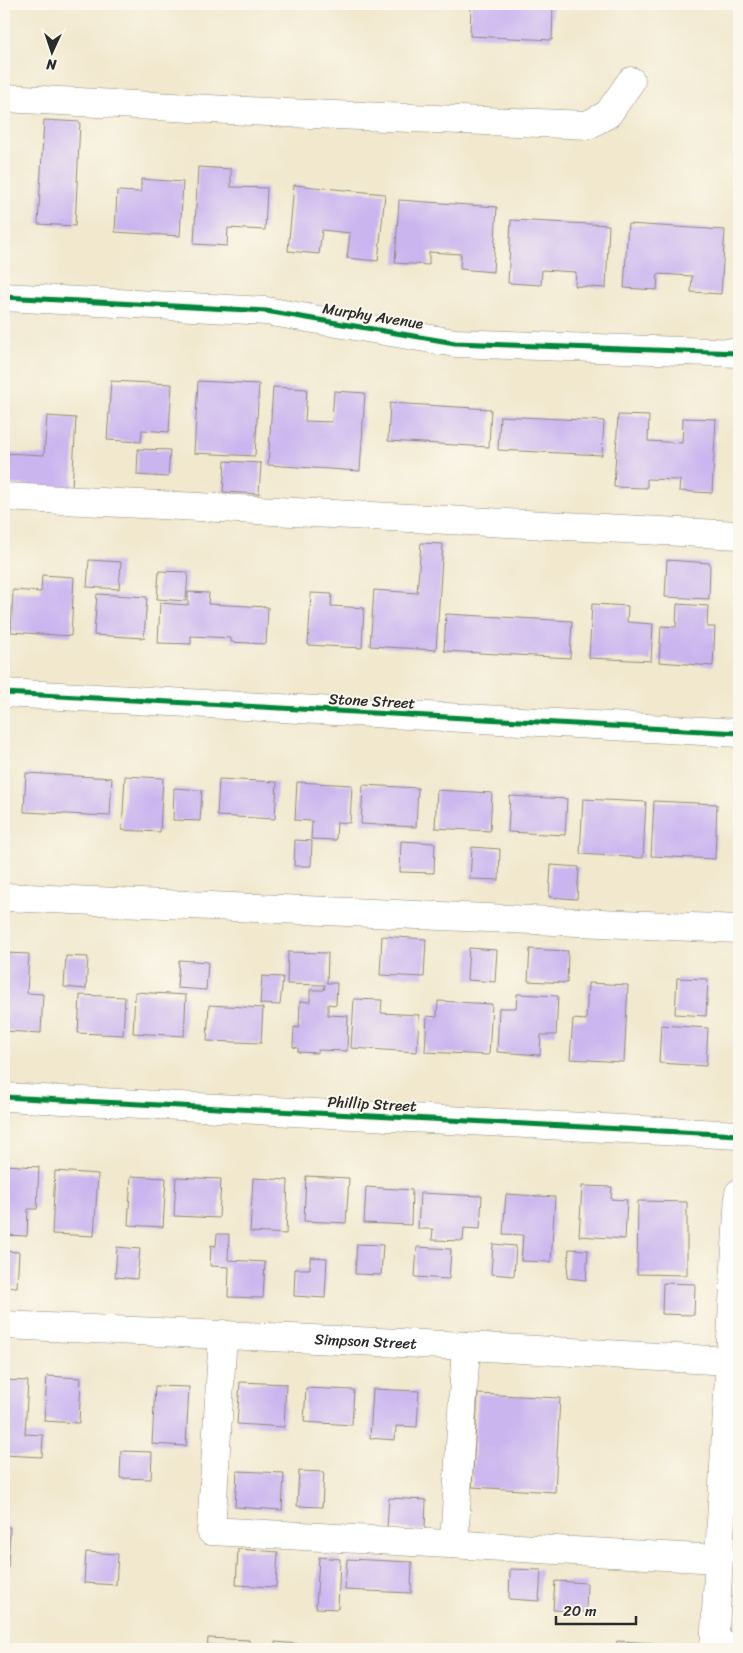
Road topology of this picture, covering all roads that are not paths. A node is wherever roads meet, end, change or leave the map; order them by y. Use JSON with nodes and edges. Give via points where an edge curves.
{"nodes":[{"id":1,"x":631,"y":81,"type":"dead end"},
{"id":2,"x":4,"y":98,"type":"edge"},
{"id":3,"x":4,"y":297,"type":"edge"},
{"id":4,"x":739,"y":353,"type":"edge"},
{"id":5,"x":4,"y":497,"type":"edge"},
{"id":6,"x":739,"y":535,"type":"edge"},
{"id":7,"x":4,"y":694,"type":"edge"},
{"id":8,"x":739,"y":733,"type":"edge"},
{"id":9,"x":4,"y":896,"type":"edge"},
{"id":10,"x":739,"y":929,"type":"edge"},
{"id":11,"x":4,"y":1098,"type":"edge"},
{"id":12,"x":739,"y":1135,"type":"edge"},
{"id":13,"x":739,"y":1193,"type":"edge"},
{"id":14,"x":4,"y":1325,"type":"edge"},
{"id":15,"x":223,"y":1334,"type":"junction"},
{"id":16,"x":466,"y":1346,"type":"junction"},
{"id":17,"x":729,"y":1361,"type":"junction"},
{"id":18,"x":454,"y":1544,"type":"junction"},
{"id":19,"x":718,"y":1559,"type":"junction"},
{"id":20,"x":722,"y":1647,"type":"edge"}],
"edges":[{"from":1,"to":2,"type":"street","via":[[608,114],[588,125]]},
{"from":3,"to":4,"type":"street","name":"Murphy Avenue","via":[[266,311],[455,343]]},
{"from":5,"to":6,"type":"street"},
{"from":7,"to":8,"type":"street","name":"Stone Street"},
{"from":9,"to":10,"type":"street"},
{"from":11,"to":12,"type":"street","name":"Phillip Street"},
{"from":13,"to":17,"type":"street"},
{"from":14,"to":15,"type":"street","name":"Simpson Street"},
{"from":15,"to":16,"type":"street","name":"Simpson Street"},
{"from":15,"to":18,"type":"street","via":[[212,1530]]},
{"from":16,"to":17,"type":"street","name":"Simpson Street"},
{"from":16,"to":18,"type":"street"},
{"from":17,"to":19,"type":"street"},
{"from":18,"to":19,"type":"street"},
{"from":19,"to":20,"type":"street"}]}
